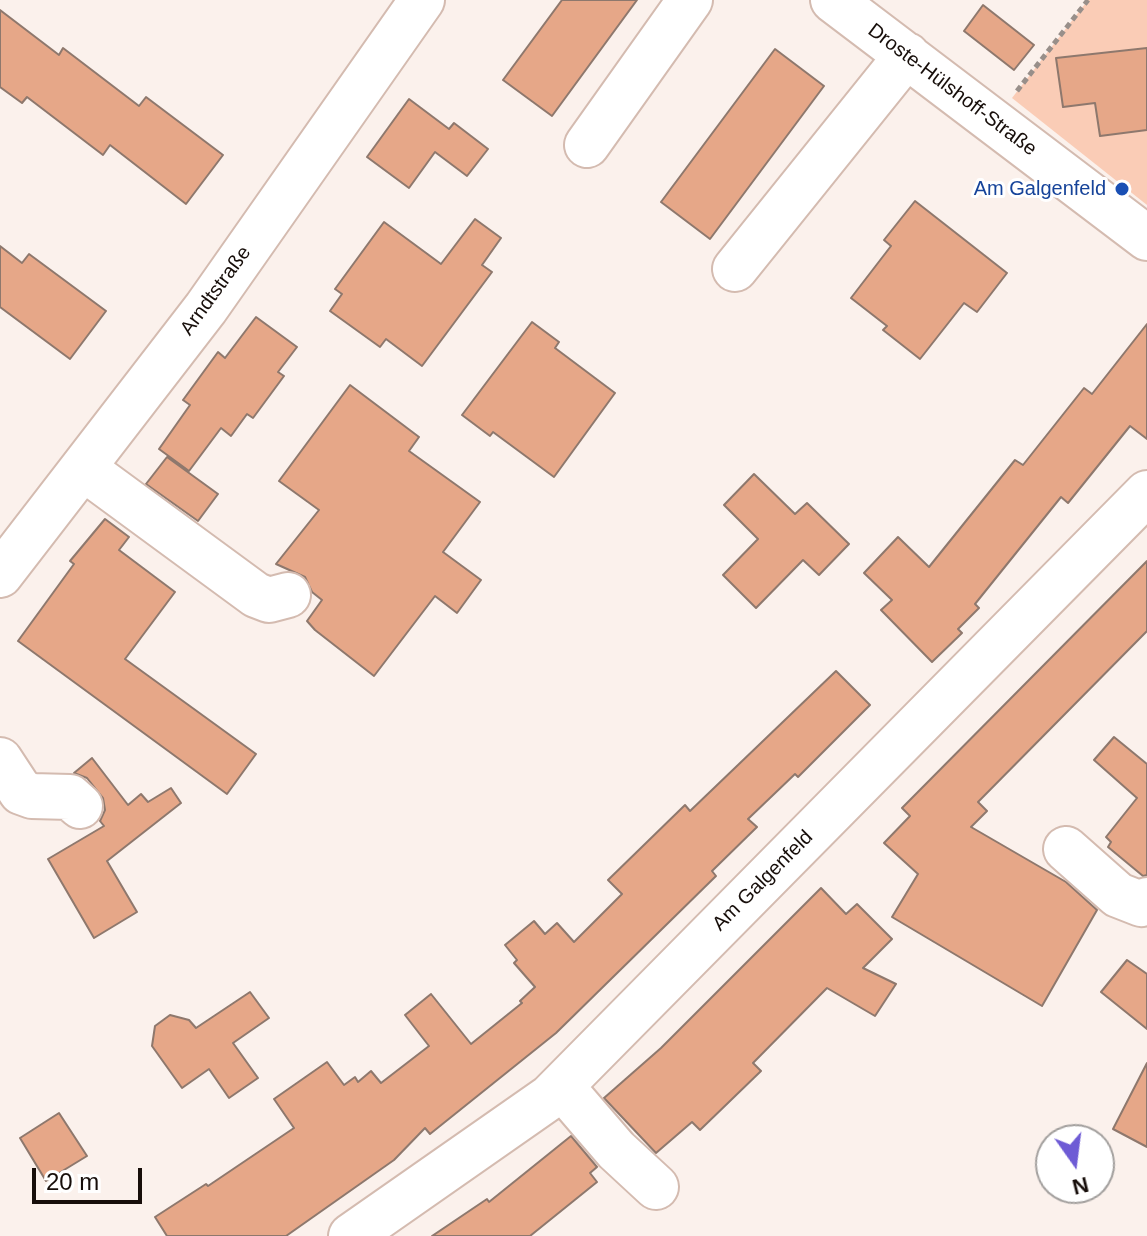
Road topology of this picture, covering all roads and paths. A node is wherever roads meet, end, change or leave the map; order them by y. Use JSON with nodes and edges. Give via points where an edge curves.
{"nodes":[{"id":1,"x":422,"y":0,"type":"edge"},
{"id":2,"x":690,"y":0,"type":"edge"},
{"id":3,"x":833,"y":0,"type":"edge"},
{"id":4,"x":1088,"y":0,"type":"edge"},
{"id":5,"x":907,"y":55,"type":"junction"},
{"id":6,"x":993,"y":121,"type":"junction"},
{"id":7,"x":587,"y":145,"type":"dead end"},
{"id":8,"x":1147,"y":238,"type":"edge"},
{"id":9,"x":735,"y":269,"type":"dead end"},
{"id":10,"x":83,"y":468,"type":"junction"},
{"id":11,"x":1147,"y":493,"type":"edge"},
{"id":12,"x":0,"y":575,"type":"edge"},
{"id":13,"x":288,"y":595,"type":"dead end"},
{"id":14,"x":0,"y":760,"type":"edge"},
{"id":15,"x":80,"y":806,"type":"dead end"},
{"id":16,"x":1066,"y":849,"type":"dead end"},
{"id":17,"x":1147,"y":900,"type":"edge"},
{"id":18,"x":561,"y":1086,"type":"junction"},
{"id":19,"x":656,"y":1187,"type":"dead end"},
{"id":20,"x":351,"y":1236,"type":"edge"}],
"edges":[{"from":1,"to":10,"type":"street","name":"Arndtstraße","via":[[206,308]]},
{"from":2,"to":7,"type":"street"},
{"from":3,"to":5,"type":"street","name":"Droste-Hülshoff-Straße"},
{"from":4,"to":6,"type":"path"},
{"from":5,"to":6,"type":"street","name":"Droste-Hülshoff-Straße"},
{"from":5,"to":9,"type":"street"},
{"from":6,"to":8,"type":"street","name":"Droste-Hülshoff-Straße"},
{"from":10,"to":12,"type":"street","name":"Arndtstraße"},
{"from":10,"to":13,"type":"street","via":[[256,595],[269,600]]},
{"from":11,"to":18,"type":"street","name":"Am Galgenfeld"},
{"from":14,"to":15,"type":"street","via":[[21,792],[70,797]]},
{"from":16,"to":17,"type":"street","via":[[1118,895],[1141,904]]},
{"from":18,"to":19,"type":"street"},
{"from":18,"to":20,"type":"street","name":"Am Galgenfeld"}]}
